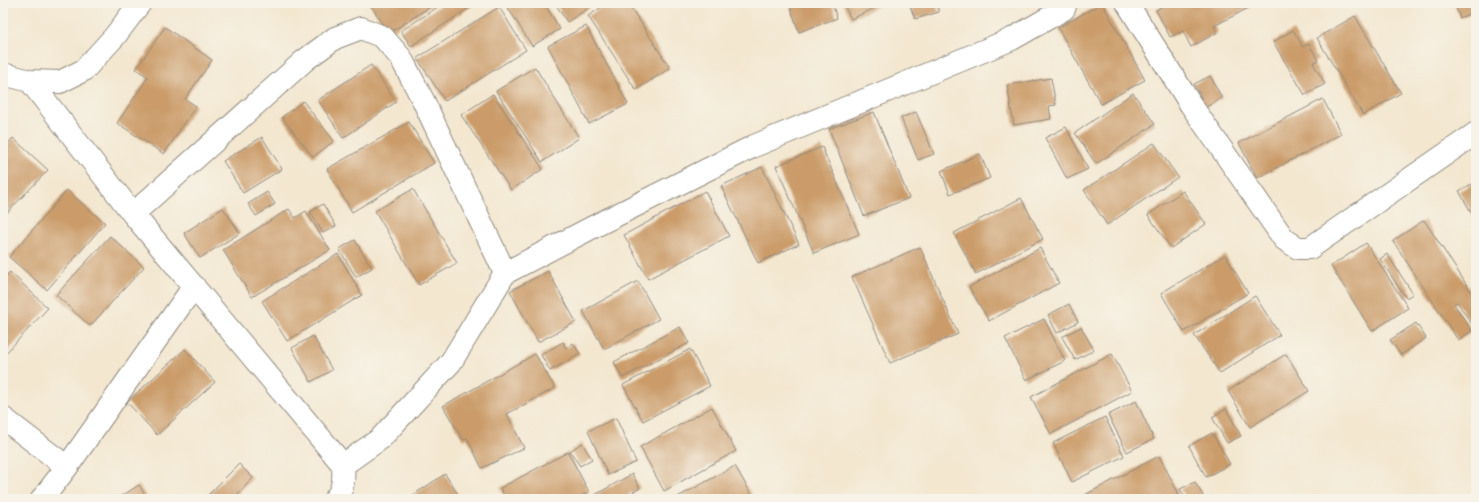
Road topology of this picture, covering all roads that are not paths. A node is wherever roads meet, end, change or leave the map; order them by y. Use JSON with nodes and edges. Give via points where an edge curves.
{"nodes":[{"id":1,"x":140,"y":3,"type":"edge"},
{"id":2,"x":1066,"y":3,"type":"edge"},
{"id":3,"x":1127,"y":3,"type":"edge"},
{"id":4,"x":3,"y":74,"type":"edge"},
{"id":5,"x":30,"y":81,"type":"junction"},
{"id":6,"x":1476,"y":133,"type":"edge"},
{"id":7,"x":133,"y":214,"type":"junction"},
{"id":8,"x":505,"y":274,"type":"junction"},
{"id":9,"x":194,"y":286,"type":"junction"},
{"id":10,"x":3,"y":418,"type":"edge"},
{"id":11,"x":343,"y":465,"type":"junction"},
{"id":12,"x":67,"y":467,"type":"junction"},
{"id":13,"x":42,"y":499,"type":"edge"},
{"id":14,"x":335,"y":499,"type":"edge"}],
"edges":[{"from":1,"to":5,"type":"street","via":[[84,70],[60,82]]},
{"from":2,"to":8,"type":"street","via":[[1064,8],[1012,39],[754,146]]},
{"from":3,"to":6,"type":"street","via":[[1191,104],[1284,239],[1298,248],[1310,248]]},
{"from":4,"to":5,"type":"street"},
{"from":5,"to":7,"type":"street"},
{"from":7,"to":8,"type":"street","via":[[305,60],[335,38],[361,28],[383,37],[401,58]]},
{"from":7,"to":9,"type":"street"},
{"from":8,"to":11,"type":"street","via":[[451,362],[380,439]]},
{"from":9,"to":11,"type":"street"},
{"from":9,"to":12,"type":"street"},
{"from":10,"to":12,"type":"street"},
{"from":11,"to":14,"type":"street","via":[[345,479]]},
{"from":12,"to":13,"type":"street"}]}
